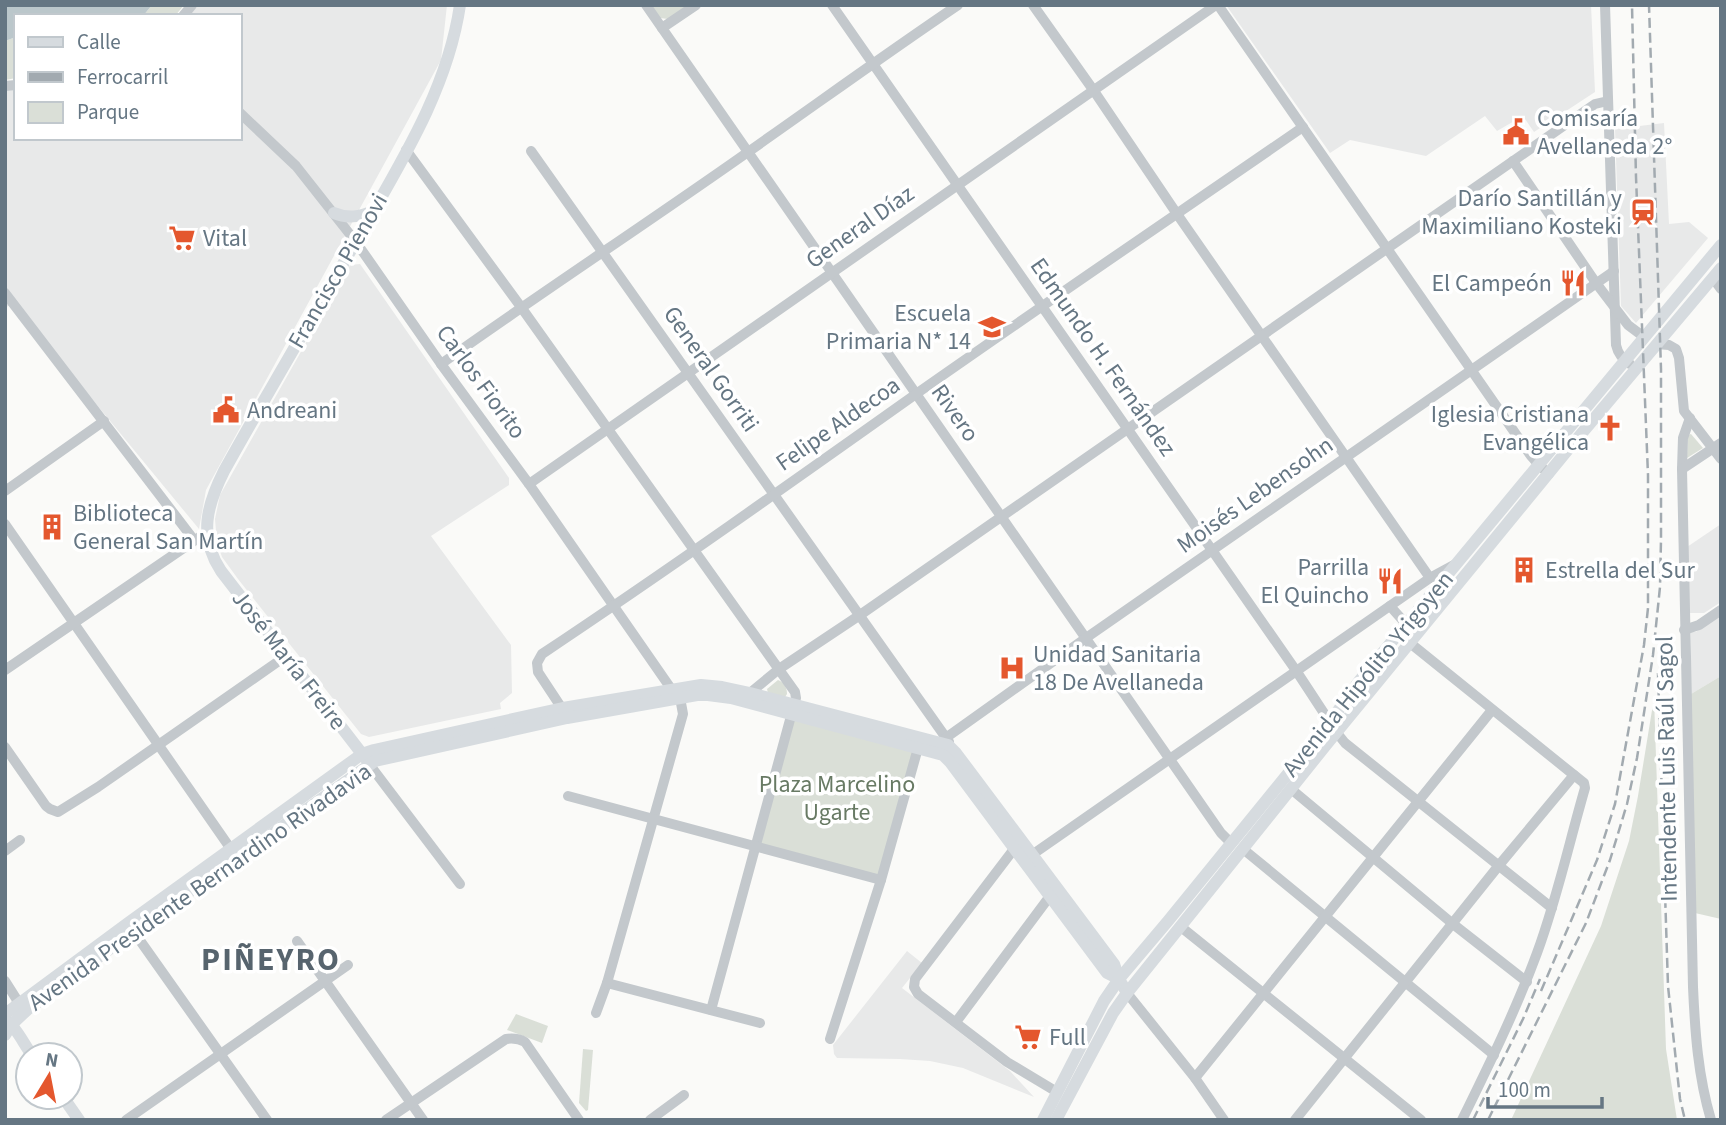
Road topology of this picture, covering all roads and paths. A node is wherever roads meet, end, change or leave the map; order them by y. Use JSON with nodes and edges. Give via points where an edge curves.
{"nodes":[{"id":1,"x":460,"y":5,"type":"edge"},
{"id":2,"x":646,"y":5,"type":"edge"},
{"id":3,"x":696,"y":5,"type":"edge"},
{"id":4,"x":832,"y":5,"type":"edge"},
{"id":5,"x":958,"y":5,"type":"edge"},
{"id":6,"x":1032,"y":5,"type":"edge"},
{"id":7,"x":1217,"y":5,"type":"edge"},
{"id":8,"x":1605,"y":5,"type":"edge"},
{"id":9,"x":662,"y":28,"type":"junction"},
{"id":10,"x":872,"y":63,"type":"junction"},
{"id":11,"x":1094,"y":91,"type":"junction"},
{"id":12,"x":1608,"y":101,"type":"junction"},
{"id":13,"x":242,"y":115,"type":"edge"},
{"id":14,"x":1303,"y":127,"type":"junction"},
{"id":15,"x":406,"y":150,"type":"junction"},
{"id":16,"x":531,"y":151,"type":"dead end"},
{"id":17,"x":748,"y":152,"type":"junction"},
{"id":18,"x":1513,"y":161,"type":"junction"},
{"id":19,"x":958,"y":185,"type":"junction"},
{"id":20,"x":373,"y":211,"type":"junction"},
{"id":21,"x":334,"y":213,"type":"junction"},
{"id":22,"x":1177,"y":214,"type":"junction"},
{"id":23,"x":356,"y":242,"type":"junction"},
{"id":24,"x":1721,"y":245,"type":"edge"},
{"id":25,"x":1387,"y":248,"type":"junction"},
{"id":26,"x":603,"y":251,"type":"junction"},
{"id":27,"x":1614,"y":271,"type":"junction"},
{"id":28,"x":832,"y":273,"type":"junction"},
{"id":29,"x":1717,"y":273,"type":"edge"},
{"id":30,"x":1596,"y":283,"type":"junction"},
{"id":31,"x":1721,"y":289,"type":"edge"},
{"id":32,"x":8,"y":301,"type":"edge"},
{"id":33,"x":522,"y":307,"type":"junction"},
{"id":34,"x":1042,"y":307,"type":"junction"},
{"id":35,"x":1615,"y":309,"type":"junction"},
{"id":36,"x":1261,"y":335,"type":"junction"},
{"id":37,"x":1644,"y":337,"type":"junction"},
{"id":38,"x":1657,"y":344,"type":"junction"},
{"id":39,"x":1624,"y":361,"type":"junction"},
{"id":40,"x":441,"y":364,"type":"junction"},
{"id":41,"x":1637,"y":368,"type":"junction"},
{"id":42,"x":1471,"y":369,"type":"junction"},
{"id":43,"x":688,"y":373,"type":"junction"},
{"id":44,"x":916,"y":394,"type":"junction"},
{"id":45,"x":1690,"y":418,"type":"junction"},
{"id":46,"x":104,"y":421,"type":"junction"},
{"id":47,"x":608,"y":429,"type":"junction"},
{"id":48,"x":1127,"y":429,"type":"junction"},
{"id":49,"x":1717,"y":445,"type":"edge"},
{"id":50,"x":1346,"y":457,"type":"junction"},
{"id":51,"x":1721,"y":459,"type":"edge"},
{"id":52,"x":1682,"y":469,"type":"junction"},
{"id":53,"x":1544,"y":470,"type":"junction"},
{"id":54,"x":529,"y":484,"type":"junction"},
{"id":55,"x":5,"y":491,"type":"edge"},
{"id":56,"x":774,"y":495,"type":"junction"},
{"id":57,"x":1001,"y":516,"type":"junction"},
{"id":58,"x":5,"y":524,"type":"edge"},
{"id":59,"x":207,"y":532,"type":"junction"},
{"id":60,"x":194,"y":540,"type":"junction"},
{"id":61,"x":693,"y":550,"type":"junction"},
{"id":62,"x":1212,"y":551,"type":"junction"},
{"id":63,"x":1457,"y":564,"type":"junction"},
{"id":64,"x":1430,"y":578,"type":"junction"},
{"id":65,"x":614,"y":606,"type":"junction"},
{"id":66,"x":1390,"y":606,"type":"junction"},
{"id":67,"x":1721,"y":610,"type":"edge"},
{"id":68,"x":860,"y":615,"type":"junction"},
{"id":69,"x":74,"y":624,"type":"junction"},
{"id":70,"x":1406,"y":624,"type":"junction"},
{"id":71,"x":1685,"y":630,"type":"junction"},
{"id":72,"x":1086,"y":638,"type":"junction"},
{"id":73,"x":1410,"y":643,"type":"junction"},
{"id":74,"x":286,"y":656,"type":"junction"},
{"id":75,"x":5,"y":670,"type":"edge"},
{"id":76,"x":779,"y":670,"type":"junction"},
{"id":77,"x":1297,"y":672,"type":"junction"},
{"id":78,"x":676,"y":694,"type":"junction"},
{"id":79,"x":745,"y":697,"type":"junction"},
{"id":80,"x":793,"y":710,"type":"junction"},
{"id":81,"x":1493,"y":710,"type":"junction"},
{"id":82,"x":565,"y":713,"type":"junction"},
{"id":83,"x":1333,"y":727,"type":"junction"},
{"id":84,"x":946,"y":743,"type":"junction"},
{"id":85,"x":159,"y":746,"type":"junction"},
{"id":86,"x":5,"y":747,"type":"edge"},
{"id":87,"x":918,"y":748,"type":"junction"},
{"id":88,"x":366,"y":759,"type":"junction"},
{"id":89,"x":1170,"y":760,"type":"junction"},
{"id":90,"x":1574,"y":775,"type":"junction"},
{"id":91,"x":1291,"y":789,"type":"junction"},
{"id":92,"x":568,"y":796,"type":"dead end"},
{"id":93,"x":1419,"y":802,"type":"junction"},
{"id":94,"x":653,"y":818,"type":"junction"},
{"id":95,"x":20,"y":841,"type":"dead end"},
{"id":96,"x":757,"y":846,"type":"junction"},
{"id":97,"x":1018,"y":846,"type":"junction"},
{"id":98,"x":1237,"y":846,"type":"junction"},
{"id":99,"x":5,"y":851,"type":"edge"},
{"id":100,"x":234,"y":853,"type":"junction"},
{"id":101,"x":1028,"y":858,"type":"junction"},
{"id":102,"x":1374,"y":858,"type":"junction"},
{"id":103,"x":1500,"y":864,"type":"junction"},
{"id":104,"x":881,"y":880,"type":"junction"},
{"id":105,"x":460,"y":884,"type":"dead end"},
{"id":106,"x":1050,"y":896,"type":"junction"},
{"id":107,"x":1552,"y":908,"type":"junction"},
{"id":108,"x":1326,"y":917,"type":"junction"},
{"id":109,"x":1453,"y":923,"type":"junction"},
{"id":110,"x":131,"y":927,"type":"junction"},
{"id":111,"x":1181,"y":927,"type":"junction"},
{"id":112,"x":297,"y":941,"type":"dead end"},
{"id":113,"x":348,"y":965,"type":"dead end"},
{"id":114,"x":1119,"y":979,"type":"junction"},
{"id":115,"x":5,"y":981,"type":"edge"},
{"id":116,"x":1406,"y":981,"type":"junction"},
{"id":117,"x":325,"y":982,"type":"junction"},
{"id":118,"x":1527,"y":982,"type":"junction"},
{"id":119,"x":607,"y":983,"type":"junction"},
{"id":120,"x":1127,"y":993,"type":"junction"},
{"id":121,"x":1263,"y":994,"type":"junction"},
{"id":122,"x":711,"y":1010,"type":"junction"},
{"id":123,"x":596,"y":1013,"type":"dead end"},
{"id":124,"x":9,"y":1020,"type":"edge"},
{"id":125,"x":956,"y":1022,"type":"junction"},
{"id":126,"x":760,"y":1023,"type":"dead end"},
{"id":127,"x":830,"y":1039,"type":"dead end"},
{"id":128,"x":22,"y":1041,"type":"edge"},
{"id":129,"x":221,"y":1053,"type":"junction"},
{"id":130,"x":1494,"y":1055,"type":"junction"},
{"id":131,"x":1344,"y":1058,"type":"junction"},
{"id":132,"x":1195,"y":1079,"type":"junction"},
{"id":133,"x":1057,"y":1092,"type":"junction"},
{"id":134,"x":684,"y":1095,"type":"dead end"},
{"id":135,"x":411,"y":1103,"type":"junction"},
{"id":136,"x":1058,"y":1115,"type":"edge"},
{"id":137,"x":1409,"y":1116,"type":"edge"},
{"id":138,"x":1218,"y":1117,"type":"edge"},
{"id":139,"x":654,"y":1118,"type":"edge"},
{"id":140,"x":126,"y":1120,"type":"edge"},
{"id":141,"x":267,"y":1120,"type":"edge"},
{"id":142,"x":387,"y":1120,"type":"edge"},
{"id":143,"x":423,"y":1120,"type":"edge"},
{"id":144,"x":579,"y":1120,"type":"edge"},
{"id":145,"x":1043,"y":1120,"type":"edge"},
{"id":146,"x":1295,"y":1120,"type":"edge"},
{"id":147,"x":1421,"y":1120,"type":"edge"},
{"id":148,"x":1462,"y":1120,"type":"edge"},
{"id":149,"x":1711,"y":1120,"type":"edge"}],
"edges":[{"from":1,"to":15,"type":"main road","name":"Francisco Pienovi","via":[[443,76]]},
{"from":2,"to":9,"type":"street","name":"Rivero"},
{"from":3,"to":9,"type":"street"},
{"from":4,"to":10,"type":"street","name":"Edmundo H. Fernández"},
{"from":5,"to":10,"type":"street"},
{"from":6,"to":11,"type":"street"},
{"from":7,"to":11,"type":"street","name":"General Díaz"},
{"from":7,"to":14,"type":"street"},
{"from":8,"to":12,"type":"street"},
{"from":9,"to":17,"type":"street","name":"Rivero"},
{"from":10,"to":17,"type":"street"},
{"from":10,"to":19,"type":"street","name":"Edmundo H. Fernández"},
{"from":11,"to":19,"type":"street","name":"General Díaz"},
{"from":11,"to":22,"type":"street"},
{"from":12,"to":18,"type":"street","via":[[1595,104]]},
{"from":12,"to":27,"type":"street"},
{"from":13,"to":21,"type":"street","name":"Carlos Fiorito","via":[[296,166]]},
{"from":14,"to":22,"type":"street","name":"Felipe Aldecoa"},
{"from":14,"to":25,"type":"street"},
{"from":15,"to":20,"type":"main road","name":"Francisco Pienovi"},
{"from":15,"to":33,"type":"street"},
{"from":16,"to":26,"type":"street","name":"General Gorriti"},
{"from":17,"to":26,"type":"street"},
{"from":17,"to":28,"type":"street","name":"Rivero"},
{"from":18,"to":25,"type":"street"},
{"from":18,"to":30,"type":"street"},
{"from":19,"to":28,"type":"street","name":"General Díaz"},
{"from":19,"to":34,"type":"street","name":"Edmundo H. Fernández"},
{"from":20,"to":21,"type":"main road","via":[[352,217]]},
{"from":20,"to":23,"type":"main road","name":"Francisco Pienovi"},
{"from":21,"to":23,"type":"street","name":"Carlos Fiorito"},
{"from":22,"to":34,"type":"street","name":"Felipe Aldecoa"},
{"from":22,"to":36,"type":"street"},
{"from":23,"to":40,"type":"street","name":"Carlos Fiorito"},
{"from":23,"to":59,"type":"main road","name":"Francisco Pienovi","via":[[219,481]]},
{"from":24,"to":37,"type":"main road","name":"Avenida Hipólito Yrigoyen"},
{"from":25,"to":36,"type":"street"},
{"from":25,"to":42,"type":"street"},
{"from":26,"to":33,"type":"street"},
{"from":26,"to":43,"type":"street","name":"General Gorriti"},
{"from":27,"to":30,"type":"street","name":"Moisés Lebensohn"},
{"from":27,"to":35,"type":"street"},
{"from":28,"to":43,"type":"street","name":"General Díaz"},
{"from":28,"to":44,"type":"street","name":"Rivero"},
{"from":29,"to":31,"type":"street"},
{"from":29,"to":38,"type":"main road","name":"Avenida Hipólito Yrigoyen"},
{"from":30,"to":35,"type":"street"},
{"from":30,"to":42,"type":"street","name":"Moisés Lebensohn"},
{"from":32,"to":46,"type":"street"},
{"from":33,"to":40,"type":"street"},
{"from":33,"to":47,"type":"street"},
{"from":34,"to":44,"type":"street","name":"Felipe Aldecoa"},
{"from":34,"to":48,"type":"street","name":"Edmundo H. Fernández"},
{"from":35,"to":37,"type":"street"},
{"from":35,"to":39,"type":"street","via":[[1617,351]]},
{"from":36,"to":48,"type":"street"},
{"from":36,"to":50,"type":"street"},
{"from":37,"to":39,"type":"main road","name":"Avenida Hipólito Yrigoyen"},
{"from":38,"to":41,"type":"main road","name":"Avenida Hipólito Yrigoyen"},
{"from":38,"to":45,"type":"street","via":[[1669,345],[1678,353],[1683,407]]},
{"from":39,"to":41,"type":"street"},
{"from":39,"to":53,"type":"main road","name":"Avenida Hipólito Yrigoyen"},
{"from":40,"to":54,"type":"street","name":"Carlos Fiorito"},
{"from":41,"to":53,"type":"main road","name":"Avenida Hipólito Yrigoyen"},
{"from":42,"to":50,"type":"street","name":"Moisés Lebensohn"},
{"from":42,"to":53,"type":"street"},
{"from":43,"to":47,"type":"street","name":"General Díaz"},
{"from":43,"to":56,"type":"street","name":"General Gorriti"},
{"from":44,"to":56,"type":"street","name":"Felipe Aldecoa"},
{"from":44,"to":57,"type":"street","name":"Rivero"},
{"from":45,"to":49,"type":"street"},
{"from":45,"to":52,"type":"street","name":"Intendente Luis Raúl Sagol","via":[[1683,438]]},
{"from":46,"to":55,"type":"street"},
{"from":46,"to":60,"type":"street"},
{"from":47,"to":54,"type":"street","name":"General Díaz"},
{"from":47,"to":61,"type":"street"},
{"from":48,"to":57,"type":"street"},
{"from":48,"to":62,"type":"street","name":"Edmundo H. Fernández"},
{"from":49,"to":51,"type":"street"},
{"from":49,"to":52,"type":"street"},
{"from":50,"to":62,"type":"street","name":"Moisés Lebensohn"},
{"from":50,"to":64,"type":"street"},
{"from":52,"to":71,"type":"street","name":"Intendente Luis Raúl Sagol"},
{"from":53,"to":63,"type":"main road","name":"Avenida Hipólito Yrigoyen"},
{"from":53,"to":73,"type":"main road","name":"Avenida Hipólito Yrigoyen"},
{"from":54,"to":65,"type":"street","name":"Carlos Fiorito"},
{"from":56,"to":61,"type":"street","name":"Felipe Aldecoa"},
{"from":56,"to":68,"type":"street","name":"General Gorriti"},
{"from":57,"to":68,"type":"street"},
{"from":57,"to":72,"type":"street","name":"Rivero"},
{"from":58,"to":69,"type":"street"},
{"from":59,"to":60,"type":"street"},
{"from":59,"to":74,"type":"main road","name":"José María Freire","via":[[215,562]]},
{"from":60,"to":69,"type":"street"},
{"from":61,"to":65,"type":"street","name":"Felipe Aldecoa"},
{"from":61,"to":76,"type":"street"},
{"from":62,"to":72,"type":"street","name":"Moisés Lebensohn"},
{"from":62,"to":77,"type":"street","name":"Edmundo H. Fernández"},
{"from":63,"to":64,"type":"street"},
{"from":63,"to":70,"type":"main road","name":"Avenida Hipólito Yrigoyen"},
{"from":64,"to":66,"type":"street"},
{"from":65,"to":78,"type":"street","name":"Carlos Fiorito"},
{"from":65,"to":82,"type":"street","name":"Felipe Aldecoa","via":[[542,654],[537,663],[538,672]]},
{"from":66,"to":70,"type":"street"},
{"from":66,"to":77,"type":"street"},
{"from":67,"to":71,"type":"street"},
{"from":68,"to":76,"type":"street"},
{"from":68,"to":84,"type":"street","name":"General Gorriti"},
{"from":69,"to":75,"type":"street"},
{"from":69,"to":85,"type":"street"},
{"from":70,"to":83,"type":"main road","name":"Avenida Hipólito Yrigoyen","via":[[1360,680]]},
{"from":71,"to":149,"type":"street","name":"Intendente Luis Raúl Sagol","via":[[1695,1024],[1699,1073]]},
{"from":72,"to":84,"type":"street","name":"Moisés Lebensohn"},
{"from":72,"to":89,"type":"street","name":"Rivero"},
{"from":73,"to":81,"type":"street"},
{"from":73,"to":83,"type":"main road","name":"Avenida Hipólito Yrigoyen"},
{"from":74,"to":85,"type":"street"},
{"from":74,"to":88,"type":"main road","name":"José María Freire"},
{"from":76,"to":79,"type":"street"},
{"from":76,"to":80,"type":"street","via":[[794,692]]},
{"from":77,"to":83,"type":"street","name":"Edmundo H. Fernández"},
{"from":77,"to":89,"type":"street"},
{"from":78,"to":79,"type":"main road","name":"Avenida Presidente Bernardino Rivadavia","via":[[712,685]]},
{"from":78,"to":82,"type":"main road","name":"Avenida Presidente Bernardino Rivadavia"},
{"from":78,"to":94,"type":"street","via":[[683,714]]},
{"from":79,"to":80,"type":"main road","name":"Avenida Presidente Bernardino Rivadavia"},
{"from":80,"to":84,"type":"main road","name":"Avenida Presidente Bernardino Rivadavia"},
{"from":80,"to":87,"type":"main road","name":"Avenida Presidente Bernardino Rivadavia"},
{"from":80,"to":96,"type":"street"},
{"from":81,"to":90,"type":"street"},
{"from":81,"to":93,"type":"street"},
{"from":82,"to":88,"type":"main road","name":"Avenida Presidente Bernardino Rivadavia","via":[[387,747]]},
{"from":83,"to":91,"type":"main road","name":"Avenida Hipólito Yrigoyen"},
{"from":83,"to":93,"type":"street","name":"Edmundo H. Fernández","via":[[1345,743]]},
{"from":83,"to":98,"type":"main road","name":"Avenida Hipólito Yrigoyen"},
{"from":84,"to":87,"type":"street","name":"Moisés Lebensohn"},
{"from":84,"to":97,"type":"main road","name":"Avenida Presidente Bernardino Rivadavia"},
{"from":85,"to":86,"type":"street","via":[[54,812]]},
{"from":85,"to":100,"type":"street"},
{"from":87,"to":97,"type":"main road","name":"Avenida Presidente Bernardino Rivadavia","via":[[947,758]]},
{"from":87,"to":104,"type":"street"},
{"from":88,"to":100,"type":"main road","name":"Avenida Presidente Bernardino Rivadavia"},
{"from":88,"to":105,"type":"street","name":"José María Freire"},
{"from":89,"to":98,"type":"street","name":"Rivero","via":[[1221,833]]},
{"from":89,"to":101,"type":"street"},
{"from":90,"to":103,"type":"street"},
{"from":90,"to":107,"type":"street","via":[[1585,788]]},
{"from":91,"to":98,"type":"main road","name":"Avenida Hipólito Yrigoyen"},
{"from":91,"to":102,"type":"street"},
{"from":92,"to":94,"type":"street"},
{"from":93,"to":102,"type":"street"},
{"from":93,"to":103,"type":"street","name":"Edmundo H. Fernández"},
{"from":94,"to":96,"type":"street"},
{"from":94,"to":119,"type":"street"},
{"from":95,"to":99,"type":"street"},
{"from":96,"to":104,"type":"street"},
{"from":96,"to":122,"type":"street"},
{"from":97,"to":101,"type":"main road","name":"Avenida Presidente Bernardino Rivadavia"},
{"from":97,"to":125,"type":"street","via":[[915,979],[918,994]]},
{"from":98,"to":108,"type":"street","name":"Rivero"},
{"from":98,"to":111,"type":"main road","name":"Avenida Hipólito Yrigoyen"},
{"from":98,"to":114,"type":"main road","name":"Avenida Hipólito Yrigoyen"},
{"from":100,"to":110,"type":"main road","name":"Avenida Presidente Bernardino Rivadavia"},
{"from":101,"to":106,"type":"main road","name":"Avenida Presidente Bernardino Rivadavia"},
{"from":101,"to":114,"type":"main road","name":"Avenida Presidente Bernardino Rivadavia","via":[[1114,964]]},
{"from":102,"to":108,"type":"street"},
{"from":102,"to":109,"type":"street"},
{"from":103,"to":107,"type":"street","name":"Edmundo H. Fernández"},
{"from":103,"to":109,"type":"street"},
{"from":104,"to":127,"type":"street"},
{"from":106,"to":114,"type":"main road","name":"Avenida Presidente Bernardino Rivadavia","via":[[1107,973]]},
{"from":106,"to":125,"type":"street"},
{"from":107,"to":118,"type":"street"},
{"from":108,"to":116,"type":"street","name":"Rivero"},
{"from":108,"to":121,"type":"street"},
{"from":109,"to":116,"type":"street"},
{"from":109,"to":118,"type":"street"},
{"from":110,"to":124,"type":"main road","name":"Avenida Presidente Bernardino Rivadavia","via":[[26,998]]},
{"from":110,"to":129,"type":"street"},
{"from":111,"to":120,"type":"main road","name":"Avenida Hipólito Yrigoyen"},
{"from":111,"to":121,"type":"street"},
{"from":112,"to":117,"type":"street"},
{"from":113,"to":117,"type":"street"},
{"from":114,"to":120,"type":"main road"},
{"from":114,"to":133,"type":"main road","name":"Avenida Hipólito Yrigoyen"},
{"from":115,"to":124,"type":"street","via":[[17,1000]]},
{"from":116,"to":130,"type":"street","name":"Rivero"},
{"from":116,"to":131,"type":"street"},
{"from":117,"to":129,"type":"street"},
{"from":117,"to":135,"type":"street"},
{"from":118,"to":130,"type":"street"},
{"from":119,"to":122,"type":"street"},
{"from":119,"to":123,"type":"street"},
{"from":120,"to":132,"type":"street"},
{"from":120,"to":136,"type":"main road","name":"Avenida Hipólito Yrigoyen"},
{"from":121,"to":131,"type":"street"},
{"from":121,"to":132,"type":"street"},
{"from":122,"to":126,"type":"street"},
{"from":124,"to":128,"type":"main road"},
{"from":125,"to":133,"type":"street","via":[[1007,1062]]},
{"from":129,"to":140,"type":"street"},
{"from":129,"to":141,"type":"street"},
{"from":130,"to":148,"type":"street"},
{"from":131,"to":137,"type":"street"},
{"from":131,"to":146,"type":"street"},
{"from":132,"to":138,"type":"street"},
{"from":133,"to":136,"type":"main road","name":"Avenida Hipólito Yrigoyen"},
{"from":134,"to":139,"type":"street"},
{"from":135,"to":142,"type":"street"},
{"from":135,"to":143,"type":"street"},
{"from":135,"to":144,"type":"street","via":[[512,1038],[525,1042]]},
{"from":136,"to":145,"type":"main road","name":"Avenida Hipólito Yrigoyen"},
{"from":137,"to":147,"type":"street"}]}
